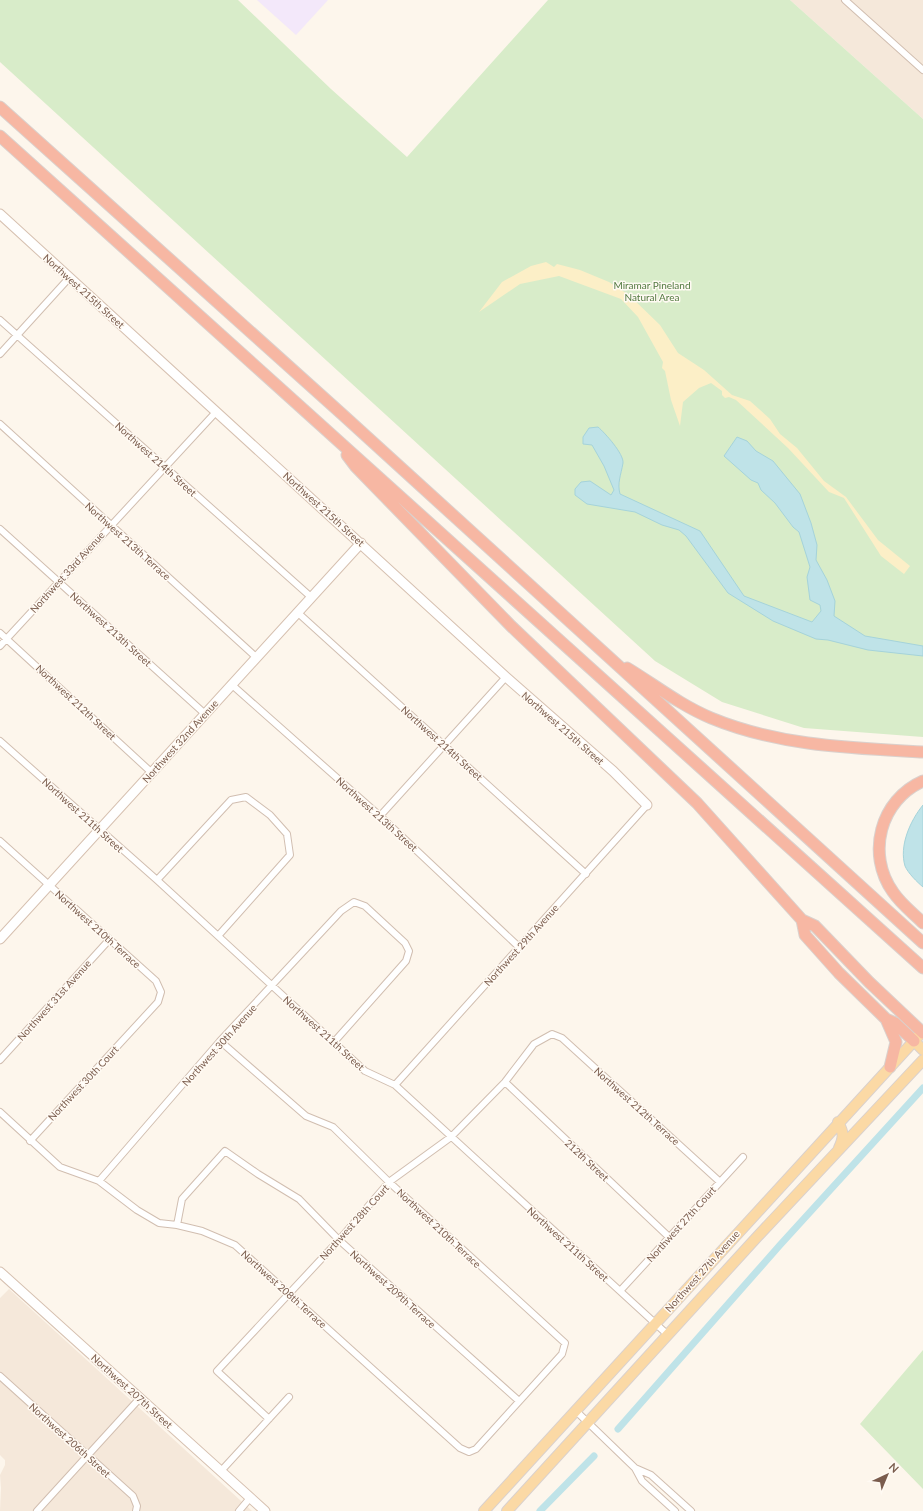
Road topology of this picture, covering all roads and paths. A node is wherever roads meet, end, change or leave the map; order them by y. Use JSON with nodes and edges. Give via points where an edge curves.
{"nodes":[{"id":1,"x":845,"y":0,"type":"edge"},
{"id":2,"x":923,"y":70,"type":"edge"},
{"id":3,"x":0,"y":107,"type":"edge"},
{"id":4,"x":0,"y":136,"type":"edge"},
{"id":5,"x":0,"y":214,"type":"edge"},
{"id":6,"x":69,"y":278,"type":"junction"},
{"id":7,"x":0,"y":320,"type":"edge"},
{"id":8,"x":17,"y":336,"type":"junction"},
{"id":9,"x":0,"y":354,"type":"edge"},
{"id":10,"x":216,"y":412,"type":"junction"},
{"id":11,"x":0,"y":424,"type":"edge"},
{"id":12,"x":337,"y":440,"type":"junction"},
{"id":13,"x":165,"y":466,"type":"junction"},
{"id":14,"x":111,"y":525,"type":"junction"},
{"id":15,"x":0,"y":529,"type":"edge"},
{"id":16,"x":361,"y":543,"type":"junction"},
{"id":17,"x":58,"y":582,"type":"junction"},
{"id":18,"x":311,"y":597,"type":"junction"},
{"id":19,"x":297,"y":612,"type":"junction"},
{"id":20,"x":0,"y":633,"type":"edge"},
{"id":21,"x":7,"y":639,"type":"junction"},
{"id":22,"x":0,"y":646,"type":"edge"},
{"id":23,"x":604,"y":654,"type":"junction"},
{"id":24,"x":256,"y":657,"type":"junction"},
{"id":25,"x":506,"y":677,"type":"junction"},
{"id":26,"x":231,"y":684,"type":"junction"},
{"id":27,"x":204,"y":713,"type":"junction"},
{"id":28,"x":0,"y":741,"type":"edge"},
{"id":29,"x":444,"y":745,"type":"junction"},
{"id":30,"x":923,"y":752,"type":"edge"},
{"id":31,"x":151,"y":772,"type":"junction"},
{"id":32,"x":923,"y":781,"type":"edge"},
{"id":33,"x":647,"y":805,"type":"joint"},
{"id":34,"x":380,"y":816,"type":"junction"},
{"id":35,"x":100,"y":830,"type":"junction"},
{"id":36,"x":0,"y":841,"type":"edge"},
{"id":37,"x":586,"y":874,"type":"junction"},
{"id":38,"x":157,"y":880,"type":"junction"},
{"id":39,"x":49,"y":886,"type":"junction"},
{"id":40,"x":802,"y":920,"type":"junction"},
{"id":41,"x":923,"y":923,"type":"edge"},
{"id":42,"x":218,"y":936,"type":"junction"},
{"id":43,"x":0,"y":939,"type":"edge"},
{"id":44,"x":109,"y":940,"type":"junction"},
{"id":45,"x":923,"y":943,"type":"edge"},
{"id":46,"x":519,"y":947,"type":"junction"},
{"id":47,"x":923,"y":968,"type":"edge"},
{"id":48,"x":272,"y":986,"type":"junction"},
{"id":49,"x":886,"y":1019,"type":"junction"},
{"id":50,"x":136,"y":1025,"type":"joint"},
{"id":51,"x":552,"y":1034,"type":"joint"},
{"id":52,"x":921,"y":1034,"type":"edge"},
{"id":53,"x":220,"y":1041,"type":"junction"},
{"id":54,"x":334,"y":1042,"type":"junction"},
{"id":55,"x":923,"y":1050,"type":"edge"},
{"id":56,"x":0,"y":1060,"type":"edge"},
{"id":57,"x":923,"y":1060,"type":"edge"},
{"id":58,"x":890,"y":1067,"type":"junction"},
{"id":59,"x":505,"y":1082,"type":"junction"},
{"id":60,"x":395,"y":1085,"type":"junction"},
{"id":61,"x":0,"y":1112,"type":"edge"},
{"id":62,"x":838,"y":1122,"type":"junction"},
{"id":63,"x":451,"y":1137,"type":"junction"},
{"id":64,"x":30,"y":1140,"type":"junction"},
{"id":65,"x":836,"y":1155,"type":"junction"},
{"id":66,"x":743,"y":1157,"type":"dead end"},
{"id":67,"x":99,"y":1181,"type":"junction"},
{"id":68,"x":389,"y":1182,"type":"junction"},
{"id":69,"x":720,"y":1182,"type":"junction"},
{"id":70,"x":755,"y":1213,"type":"junction"},
{"id":71,"x":177,"y":1225,"type":"junction"},
{"id":72,"x":669,"y":1237,"type":"junction"},
{"id":73,"x":757,"y":1237,"type":"junction"},
{"id":74,"x":733,"y":1238,"type":"junction"},
{"id":75,"x":339,"y":1240,"type":"junction"},
{"id":76,"x":0,"y":1272,"type":"edge"},
{"id":77,"x":620,"y":1291,"type":"junction"},
{"id":78,"x":288,"y":1294,"type":"junction"},
{"id":79,"x":655,"y":1323,"type":"junction"},
{"id":80,"x":668,"y":1335,"type":"junction"},
{"id":81,"x":0,"y":1376,"type":"edge"},
{"id":82,"x":140,"y":1398,"type":"junction"},
{"id":83,"x":288,"y":1398,"type":"dead end"},
{"id":84,"x":519,"y":1402,"type":"junction"},
{"id":85,"x":576,"y":1411,"type":"junction"},
{"id":86,"x":269,"y":1419,"type":"junction"},
{"id":87,"x":588,"y":1422,"type":"junction"},
{"id":88,"x":88,"y":1456,"type":"junction"},
{"id":89,"x":634,"y":1468,"type":"junction"},
{"id":90,"x":221,"y":1471,"type":"junction"},
{"id":91,"x":250,"y":1498,"type":"junction"},
{"id":92,"x":136,"y":1508,"type":"edge"},
{"id":93,"x":37,"y":1511,"type":"edge"},
{"id":94,"x":239,"y":1511,"type":"edge"},
{"id":95,"x":265,"y":1511,"type":"edge"},
{"id":96,"x":484,"y":1511,"type":"edge"},
{"id":97,"x":507,"y":1511,"type":"edge"},
{"id":98,"x":675,"y":1511,"type":"edge"},
{"id":99,"x":691,"y":1511,"type":"edge"}],
"edges":[{"from":1,"to":2,"type":"street"},
{"from":3,"to":23,"type":"highway"},
{"from":4,"to":12,"type":"highway"},
{"from":5,"to":6,"type":"street","name":"Northwest 215th Street"},
{"from":6,"to":8,"type":"street"},
{"from":6,"to":10,"type":"street","name":"Northwest 215th Street"},
{"from":7,"to":8,"type":"street","name":"Northwest 214th Street"},
{"from":8,"to":9,"type":"street"},
{"from":8,"to":13,"type":"street","name":"Northwest 214th Street"},
{"from":10,"to":13,"type":"street","name":"Northwest 33rd Avenue"},
{"from":10,"to":16,"type":"street","name":"Northwest 215th Street"},
{"from":11,"to":14,"type":"street","name":"Northwest 213th Terrace"},
{"from":12,"to":40,"type":"highway","via":[[356,467],[459,574],[562,677],[684,790]]},
{"from":12,"to":47,"type":"highway"},
{"from":13,"to":14,"type":"street","name":"Northwest 33rd Avenue"},
{"from":13,"to":18,"type":"street","name":"Northwest 214th Street"},
{"from":14,"to":17,"type":"street","name":"Northwest 33rd Avenue"},
{"from":14,"to":24,"type":"street","name":"Northwest 213th Terrace"},
{"from":15,"to":17,"type":"street","name":"Northwest 213th Street"},
{"from":16,"to":18,"type":"street","name":"Northwest 32nd Avenue"},
{"from":16,"to":25,"type":"street","name":"Northwest 215th Street"},
{"from":17,"to":21,"type":"street","name":"Northwest 33rd Avenue"},
{"from":17,"to":27,"type":"street","name":"Northwest 213th Street"},
{"from":18,"to":19,"type":"street","name":"Northwest 32nd Avenue"},
{"from":19,"to":24,"type":"street","name":"Northwest 32nd Avenue"},
{"from":19,"to":29,"type":"street","name":"Northwest 214th Street"},
{"from":20,"to":21,"type":"street","name":"Northwest 212th Street"},
{"from":21,"to":22,"type":"street","name":"Northwest 33rd Avenue"},
{"from":21,"to":31,"type":"street","name":"Northwest 212th Street"},
{"from":23,"to":30,"type":"highway","via":[[686,706],[741,729],[806,744]]},
{"from":23,"to":45,"type":"highway"},
{"from":24,"to":26,"type":"street","name":"Northwest 32nd Avenue"},
{"from":25,"to":29,"type":"street"},
{"from":25,"to":33,"type":"street","name":"Northwest 215th Street"},
{"from":26,"to":27,"type":"street","name":"Northwest 32nd Avenue"},
{"from":26,"to":34,"type":"street","name":"Northwest 213th Street"},
{"from":27,"to":31,"type":"street","name":"Northwest 32nd Avenue"},
{"from":28,"to":35,"type":"street","name":"Northwest 211th Street"},
{"from":29,"to":34,"type":"street"},
{"from":29,"to":37,"type":"street","name":"Northwest 214th Street"},
{"from":31,"to":35,"type":"street","name":"Northwest 32nd Avenue"},
{"from":32,"to":41,"type":"highway","via":[[902,795],[891,808],[882,828],[878,849],[882,872],[892,892]]},
{"from":33,"to":37,"type":"street","name":"Northwest 29th Avenue"},
{"from":34,"to":46,"type":"street","name":"Northwest 213th Street"},
{"from":35,"to":38,"type":"street","name":"Northwest 211th Street"},
{"from":35,"to":39,"type":"street","name":"Northwest 32nd Avenue"},
{"from":36,"to":39,"type":"street","name":"Northwest 210th Terrace"},
{"from":37,"to":46,"type":"street","name":"Northwest 29th Avenue"},
{"from":38,"to":42,"type":"street","name":"Northwest 211th Street"},
{"from":38,"to":42,"type":"street","via":[[231,800],[246,797],[270,815],[287,834],[290,855]]},
{"from":39,"to":43,"type":"street","name":"Northwest 32nd Avenue"},
{"from":39,"to":44,"type":"street","name":"Northwest 210th Terrace"},
{"from":40,"to":49,"type":"highway","via":[[805,935]]},
{"from":40,"to":52,"type":"highway","via":[[815,926]]},
{"from":42,"to":48,"type":"street","name":"Northwest 211th Street"},
{"from":44,"to":50,"type":"street","name":"Northwest 210th Terrace","via":[[156,981],[162,992],[158,1002]]},
{"from":44,"to":56,"type":"street","name":"Northwest 31st Avenue"},
{"from":46,"to":60,"type":"street","name":"Northwest 29th Avenue"},
{"from":48,"to":53,"type":"street","name":"Northwest 30th Avenue"},
{"from":48,"to":54,"type":"street","name":"Northwest 211th Street"},
{"from":48,"to":54,"type":"street","name":"Northwest 30th Avenue","via":[[341,911],[354,902],[365,906],[405,943],[409,951],[406,961]]},
{"from":49,"to":52,"type":"highway"},
{"from":49,"to":58,"type":"highway","via":[[896,1042]]},
{"from":50,"to":64,"type":"street","name":"Northwest 30th Court"},
{"from":51,"to":59,"type":"street","name":"Northwest 28th Court","via":[[534,1044]]},
{"from":51,"to":69,"type":"street","name":"Northwest 212th Terrace","via":[[562,1038]]},
{"from":52,"to":55,"type":"main road"},
{"from":52,"to":58,"type":"main road","name":"Northwest 27th Avenue"},
{"from":53,"to":67,"type":"street","name":"Northwest 30th Avenue"},
{"from":53,"to":68,"type":"street","name":"Northwest 210th Terrace","via":[[306,1116],[333,1127]]},
{"from":54,"to":60,"type":"street","name":"Northwest 211th Street","via":[[365,1071]]},
{"from":57,"to":65,"type":"main road","name":"Northwest 27th Avenue"},
{"from":58,"to":62,"type":"main road","name":"Northwest 27th Avenue"},
{"from":59,"to":63,"type":"street","name":"Northwest 28th Court"},
{"from":59,"to":72,"type":"street","name":"212th Street"},
{"from":60,"to":63,"type":"street","name":"Northwest 211th Street"},
{"from":61,"to":64,"type":"street","name":"Northwest 208th Terrace"},
{"from":62,"to":65,"type":"main road","via":[[843,1139]]},
{"from":62,"to":70,"type":"main road","name":"Northwest 27th Avenue"},
{"from":63,"to":68,"type":"street","name":"Northwest 28th Court"},
{"from":63,"to":77,"type":"street","name":"Northwest 211th Street"},
{"from":64,"to":67,"type":"street","name":"Northwest 208th Terrace","via":[[60,1167]]},
{"from":65,"to":73,"type":"main road","name":"Northwest 27th Avenue"},
{"from":66,"to":69,"type":"street","name":"Northwest 27th Court"},
{"from":67,"to":71,"type":"street","name":"Northwest 208th Terrace","via":[[159,1223]]},
{"from":68,"to":75,"type":"street","name":"Northwest 28th Court"},
{"from":68,"to":84,"type":"street","name":"Northwest 210th Terrace","via":[[565,1343],[562,1354]]},
{"from":69,"to":72,"type":"street","name":"Northwest 27th Court"},
{"from":70,"to":73,"type":"main road"},
{"from":70,"to":74,"type":"main road","name":"Northwest 27th Avenue"},
{"from":71,"to":75,"type":"street","name":"Northwest 209th Terrace","via":[[182,1199],[226,1152],[299,1199]]},
{"from":71,"to":78,"type":"street","name":"Northwest 208th Terrace","via":[[202,1231],[235,1245]]},
{"from":72,"to":77,"type":"street","name":"Northwest 27th Court"},
{"from":73,"to":74,"type":"main road"},
{"from":73,"to":80,"type":"main road","name":"Northwest 27th Avenue"},
{"from":74,"to":79,"type":"main road","name":"Northwest 27th Avenue"},
{"from":75,"to":78,"type":"street","name":"Northwest 28th Court"},
{"from":75,"to":84,"type":"street","name":"Northwest 209th Terrace"},
{"from":76,"to":82,"type":"street","name":"Northwest 207th Street"},
{"from":77,"to":79,"type":"street","name":"Northwest 211th Street"},
{"from":78,"to":84,"type":"street","name":"Northwest 208th Terrace","via":[[460,1448],[469,1452],[476,1449]]},
{"from":78,"to":86,"type":"street","name":"Northwest 28th Court","via":[[217,1371]]},
{"from":79,"to":80,"type":"street","name":"Northwest 211th Street"},
{"from":79,"to":85,"type":"main road","name":"Northwest 27th Avenue"},
{"from":80,"to":87,"type":"main road","name":"Northwest 27th Avenue"},
{"from":81,"to":88,"type":"street","name":"Northwest 206th Street"},
{"from":82,"to":88,"type":"street"},
{"from":82,"to":90,"type":"street","name":"Northwest 207th Street"},
{"from":83,"to":86,"type":"street"},
{"from":85,"to":87,"type":"street"},
{"from":85,"to":96,"type":"main road","name":"Northwest 27th Avenue"},
{"from":86,"to":90,"type":"street"},
{"from":87,"to":89,"type":"street"},
{"from":87,"to":97,"type":"main road","name":"Northwest 27th Avenue"},
{"from":88,"to":92,"type":"street","name":"Northwest 206th Street","via":[[133,1496]]},
{"from":88,"to":93,"type":"street"},
{"from":89,"to":98,"type":"street","via":[[642,1481]]},
{"from":89,"to":99,"type":"street","via":[[651,1475]]},
{"from":90,"to":91,"type":"street","name":"Northwest 207th Street"},
{"from":91,"to":94,"type":"street"},
{"from":91,"to":95,"type":"street","name":"Northwest 207th Street"}]}
